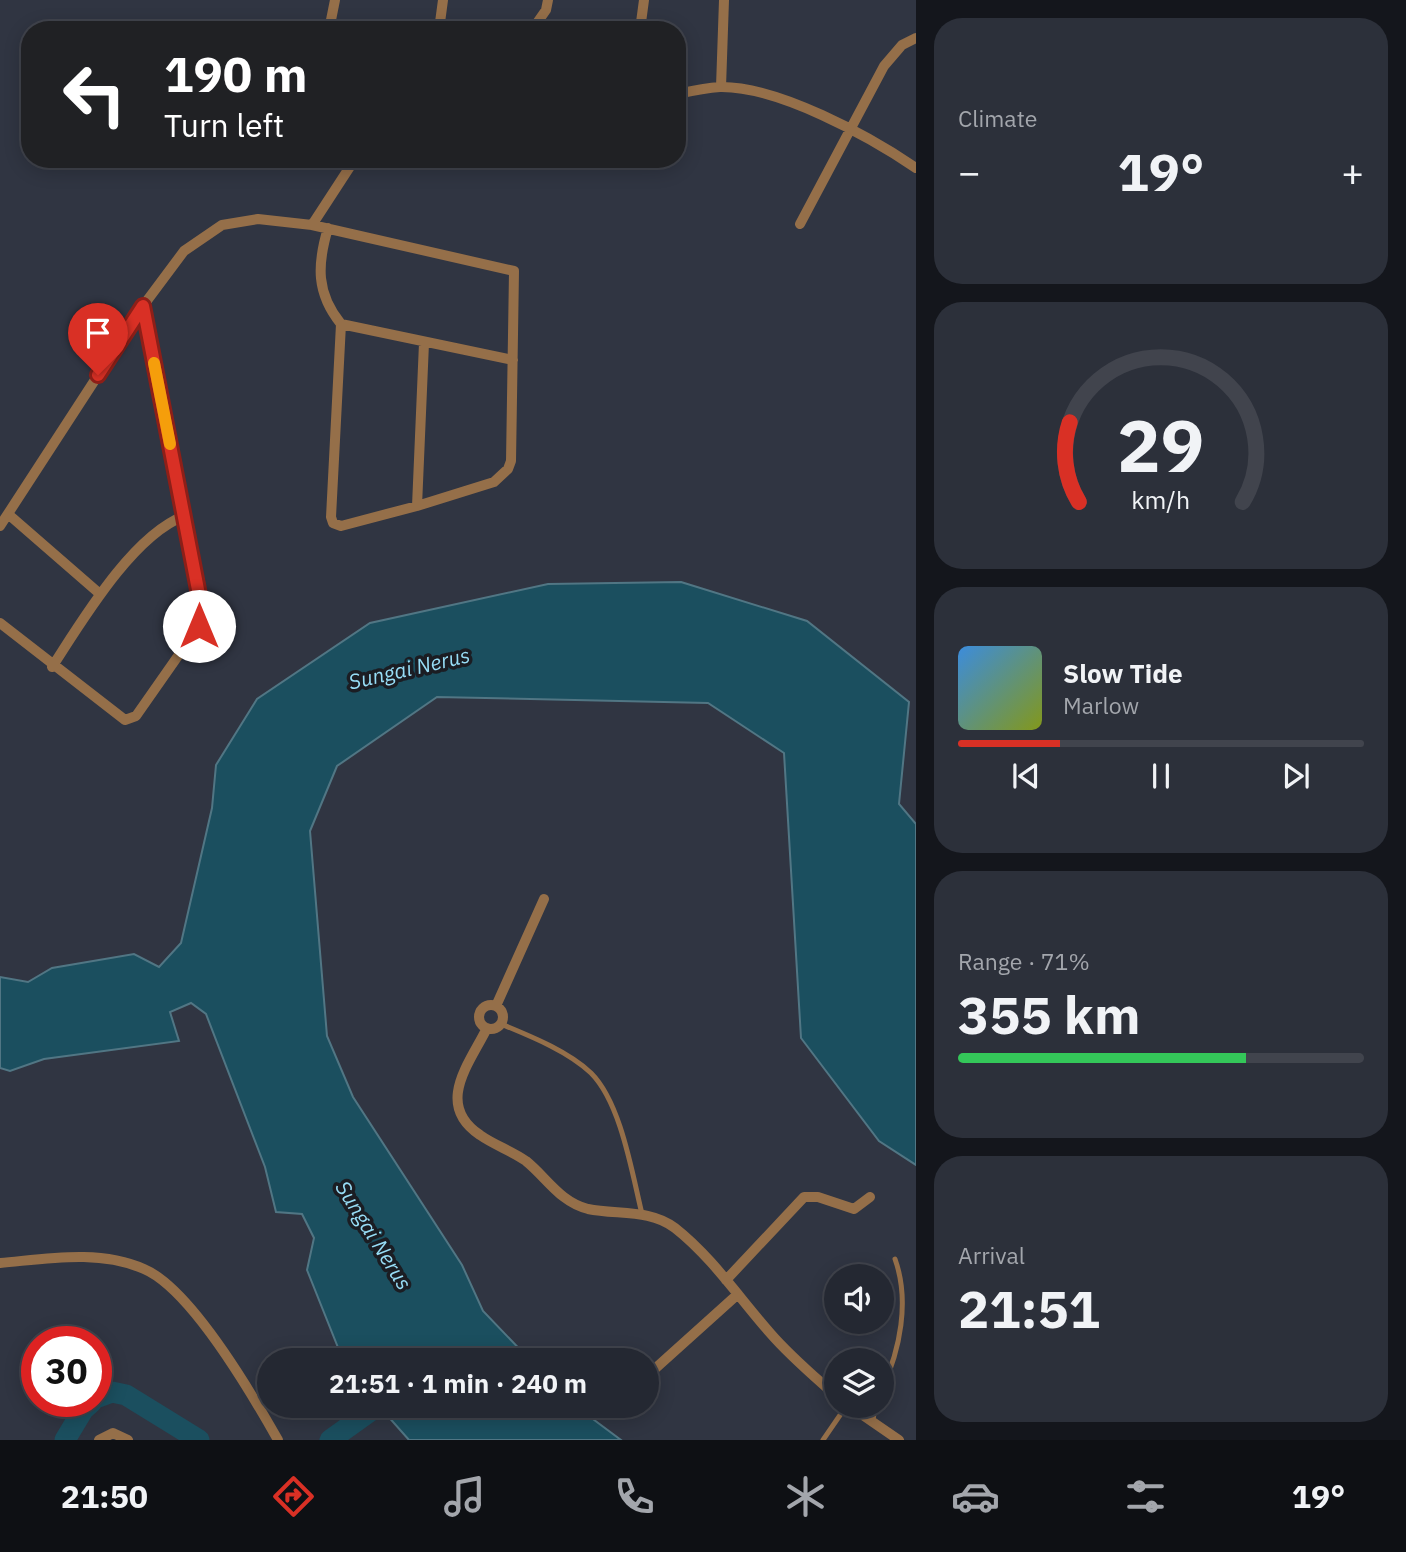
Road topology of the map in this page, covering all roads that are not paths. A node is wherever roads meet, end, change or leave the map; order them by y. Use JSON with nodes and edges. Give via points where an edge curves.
{"nodes":[{"id":1,"x":335,"y":0,"type":"edge"},
{"id":2,"x":443,"y":0,"type":"edge"},
{"id":3,"x":548,"y":0,"type":"edge"},
{"id":4,"x":644,"y":0,"type":"edge"},
{"id":5,"x":724,"y":0,"type":"edge"},
{"id":6,"x":331,"y":21,"type":"edge"},
{"id":7,"x":440,"y":21,"type":"edge"},
{"id":8,"x":538,"y":21,"type":"edge"},
{"id":9,"x":641,"y":21,"type":"edge"},
{"id":10,"x":915,"y":36,"type":"edge"},
{"id":11,"x":721,"y":87,"type":"junction"},
{"id":12,"x":686,"y":93,"type":"edge"},
{"id":13,"x":849,"y":127,"type":"junction"},
{"id":14,"x":349,"y":168,"type":"edge"},
{"id":15,"x":916,"y":168,"type":"edge"},
{"id":16,"x":800,"y":224,"type":"dead end"},
{"id":17,"x":312,"y":225,"type":"junction"},
{"id":18,"x":328,"y":228,"type":"junction"},
{"id":19,"x":143,"y":306,"type":"junction"},
{"id":20,"x":341,"y":324,"type":"junction"},
{"id":21,"x":424,"y":343,"type":"junction"},
{"id":22,"x":513,"y":360,"type":"junction"},
{"id":23,"x":417,"y":506,"type":"junction"},
{"id":24,"x":8,"y":514,"type":"junction"},
{"id":25,"x":184,"y":516,"type":"junction"},
{"id":26,"x":0,"y":526,"type":"edge"},
{"id":27,"x":100,"y":594,"type":"junction"},
{"id":28,"x":0,"y":623,"type":"edge"},
{"id":29,"x":52,"y":667,"type":"junction"},
{"id":30,"x":544,"y":899,"type":"dead end"},
{"id":31,"x":496,"y":1006,"type":"junction"},
{"id":32,"x":501,"y":1024,"type":"junction"},
{"id":33,"x":487,"y":1028,"type":"junction"},
{"id":34,"x":870,"y":1197,"type":"dead end"},
{"id":35,"x":642,"y":1214,"type":"junction"},
{"id":36,"x":895,"y":1259,"type":"dead end"},
{"id":37,"x":0,"y":1263,"type":"edge"},
{"id":38,"x":726,"y":1280,"type":"junction"},
{"id":39,"x":737,"y":1294,"type":"junction"},
{"id":40,"x":894,"y":1359,"type":"edge"},
{"id":41,"x":659,"y":1365,"type":"edge"},
{"id":42,"x":824,"y":1385,"type":"edge"},
{"id":43,"x":838,"y":1418,"type":"edge"},
{"id":44,"x":865,"y":1418,"type":"edge"},
{"id":45,"x":873,"y":1418,"type":"edge"},
{"id":46,"x":873,"y":1424,"type":"junction"},
{"id":47,"x":275,"y":1436,"type":"edge"},
{"id":48,"x":99,"y":1440,"type":"edge"},
{"id":49,"x":128,"y":1440,"type":"edge"},
{"id":50,"x":823,"y":1440,"type":"edge"},
{"id":51,"x":900,"y":1440,"type":"edge"}],
"edges":[{"from":1,"to":6,"type":"street"},
{"from":2,"to":7,"type":"street"},
{"from":3,"to":8,"type":"street"},
{"from":4,"to":9,"type":"street"},
{"from":5,"to":11,"type":"street"},
{"from":10,"to":13,"type":"street","via":[[884,66]]},
{"from":11,"to":12,"type":"street"},
{"from":11,"to":13,"type":"street","via":[[749,91]]},
{"from":13,"to":15,"type":"street"},
{"from":13,"to":16,"type":"street"},
{"from":14,"to":17,"type":"street"},
{"from":17,"to":18,"type":"street"},
{"from":17,"to":19,"type":"street","via":[[258,219],[222,225],[184,251]]},
{"from":18,"to":20,"type":"street","via":[[319,257],[320,283]]},
{"from":18,"to":22,"type":"street","via":[[512,269],[516,276]]},
{"from":19,"to":24,"type":"street"},
{"from":19,"to":25,"type":"street"},
{"from":20,"to":21,"type":"street"},
{"from":20,"to":23,"type":"street","via":[[332,521],[341,526]]},
{"from":21,"to":22,"type":"street"},
{"from":21,"to":23,"type":"street"},
{"from":22,"to":23,"type":"street","via":[[508,469],[494,482]]},
{"from":24,"to":26,"type":"street"},
{"from":24,"to":27,"type":"street"},
{"from":25,"to":27,"type":"street","via":[[157,533]]},
{"from":25,"to":29,"type":"street","via":[[201,620],[136,716],[120,719]]},
{"from":27,"to":29,"type":"street"},
{"from":28,"to":29,"type":"street"},
{"from":30,"to":31,"type":"street"},
{"from":31,"to":32,"type":"street","via":[[503,1013]]},
{"from":31,"to":33,"type":"street","via":[[481,1011],[480,1019]]},
{"from":32,"to":33,"type":"street"},
{"from":32,"to":35,"type":"lane","via":[[592,1074],[621,1131]]},
{"from":33,"to":35,"type":"street","via":[[457,1087],[469,1126],[525,1160],[571,1203]]},
{"from":34,"to":38,"type":"street","via":[[854,1209],[804,1197]]},
{"from":35,"to":38,"type":"street","via":[[673,1227]]},
{"from":36,"to":40,"type":"lane","via":[[902,1278],[903,1316]]},
{"from":37,"to":47,"type":"street","via":[[98,1258],[143,1269],[162,1279],[175,1289],[216,1345]]},
{"from":38,"to":39,"type":"street"},
{"from":39,"to":41,"type":"street"},
{"from":39,"to":42,"type":"street"},
{"from":43,"to":50,"type":"lane"},
{"from":44,"to":46,"type":"street"},
{"from":45,"to":46,"type":"lane"},
{"from":46,"to":51,"type":"street"},
{"from":48,"to":49,"type":"street","via":[[113,1433]]}]}
